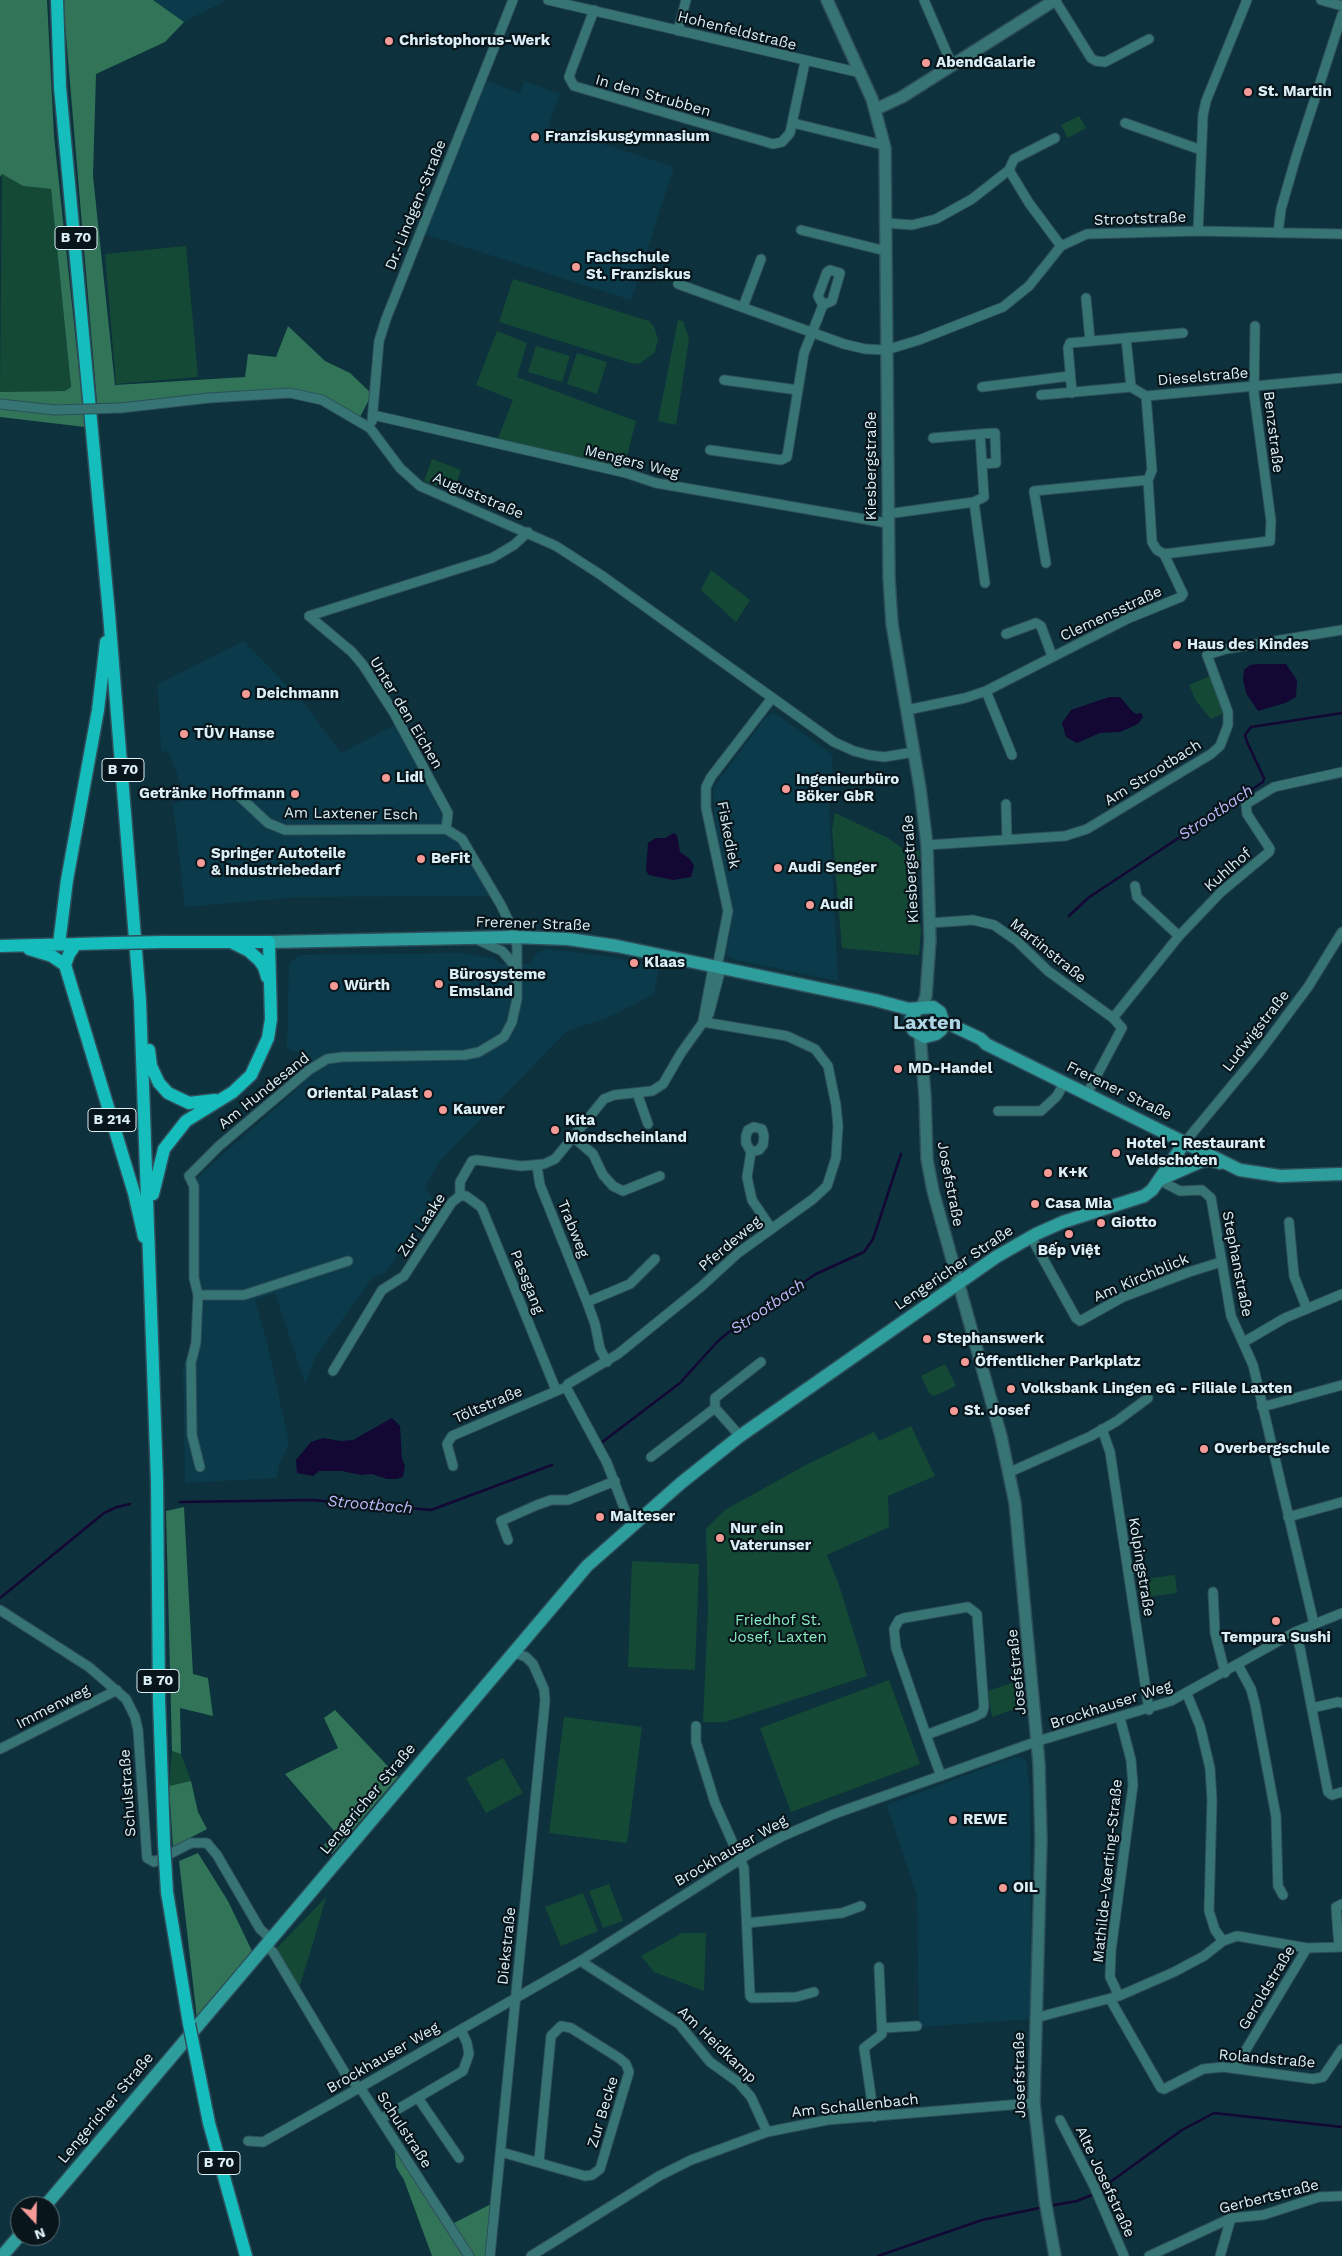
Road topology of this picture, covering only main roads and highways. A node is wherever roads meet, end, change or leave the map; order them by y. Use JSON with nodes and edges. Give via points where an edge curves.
{"nodes":[{"id":1,"x":57,"y":0,"type":"edge"},
{"id":2,"x":109,"y":614,"type":"junction"},
{"id":3,"x":231,"y":942,"type":"junction"},
{"id":4,"x":269,"y":942,"type":"junction"},
{"id":5,"x":59,"y":944,"type":"junction"},
{"id":6,"x":76,"y":944,"type":"junction"},
{"id":7,"x":0,"y":946,"type":"edge"},
{"id":8,"x":17,"y":946,"type":"junction"},
{"id":9,"x":65,"y":966,"type":"junction"},
{"id":10,"x":269,"y":983,"type":"junction"},
{"id":11,"x":850,"y":996,"type":"junction"},
{"id":12,"x":140,"y":1001,"type":"junction"},
{"id":13,"x":920,"y":1008,"type":"junction"},
{"id":14,"x":911,"y":1022,"type":"junction"},
{"id":15,"x":934,"y":1027,"type":"junction"},
{"id":16,"x":222,"y":1098,"type":"junction"},
{"id":17,"x":1185,"y":1142,"type":"junction"},
{"id":18,"x":1229,"y":1165,"type":"junction"},
{"id":19,"x":1342,"y":1174,"type":"edge"},
{"id":20,"x":1159,"y":1180,"type":"junction"},
{"id":21,"x":149,"y":1226,"type":"junction"},
{"id":22,"x":150,"y":1277,"type":"junction"},
{"id":23,"x":54,"y":2196,"type":"edge"},
{"id":24,"x":11,"y":2246,"type":"edge"},
{"id":25,"x":2,"y":2256,"type":"edge"},
{"id":26,"x":246,"y":2256,"type":"edge"}],
"edges":[{"from":1,"to":2,"type":"main road","number":"B 70","via":[[60,87]]},
{"from":2,"to":5,"type":"main road","via":[[98,710],[67,880]]},
{"from":2,"to":12,"type":"main road","number":"B 70"},
{"from":3,"to":4,"type":"main road"},
{"from":3,"to":6,"type":"main road","bridge":true},
{"from":3,"to":10,"type":"main road","via":[[258,960]]},
{"from":4,"to":10,"type":"main road"},
{"from":4,"to":11,"type":"main road","name":"Frerener Straße","via":[[514,937],[568,939],[617,946]]},
{"from":5,"to":6,"type":"main road"},
{"from":5,"to":8,"type":"main road"},
{"from":6,"to":9,"type":"main road","via":[[68,954]]},
{"from":7,"to":8,"type":"main road"},
{"from":8,"to":9,"type":"main road","via":[[52,956]]},
{"from":9,"to":22,"type":"main road","number":"B 214","via":[[134,1193]]},
{"from":10,"to":16,"type":"main road","via":[[268,1038],[260,1058],[252,1075]]},
{"from":11,"to":13,"type":"main road","name":"Frerener Straße","via":[[909,1009]]},
{"from":11,"to":14,"type":"main road","name":"Frerener Straße","via":[[901,1015]]},
{"from":12,"to":16,"type":"main road","via":[[151,1066],[159,1083],[168,1093],[189,1102]]},
{"from":12,"to":21,"type":"main road","number":"B 70"},
{"from":13,"to":14,"type":"main road"},
{"from":13,"to":15,"type":"main road","name":"Frerener Straße","via":[[929,1006]]},
{"from":14,"to":15,"type":"main road","via":[[913,1030]]},
{"from":15,"to":17,"type":"main road","name":"Frerener Straße","via":[[981,1039]]},
{"from":16,"to":21,"type":"main road","via":[[186,1121],[164,1149],[154,1183]]},
{"from":17,"to":18,"type":"main road","name":"Frerener Straße"},
{"from":17,"to":20,"type":"main road","name":"Lengericher Straße"},
{"from":18,"to":19,"type":"main road","name":"Frerener Straße","via":[[1268,1175]]},
{"from":18,"to":20,"type":"main road","via":[[1209,1160]]},
{"from":20,"to":23,"type":"main road","name":"Lengericher Straße","via":[[1152,1190],[1136,1201],[1086,1214],[1031,1237],[996,1257],[740,1436],[631,1526],[575,1579]]},
{"from":21,"to":22,"type":"main road","number":"B 70"},
{"from":22,"to":26,"type":"main road","number":"B 70","bridge":true,"via":[[158,1519],[158,1699],[167,1892],[188,2024],[209,2123]]},
{"from":24,"to":25,"type":"main road"}]}
